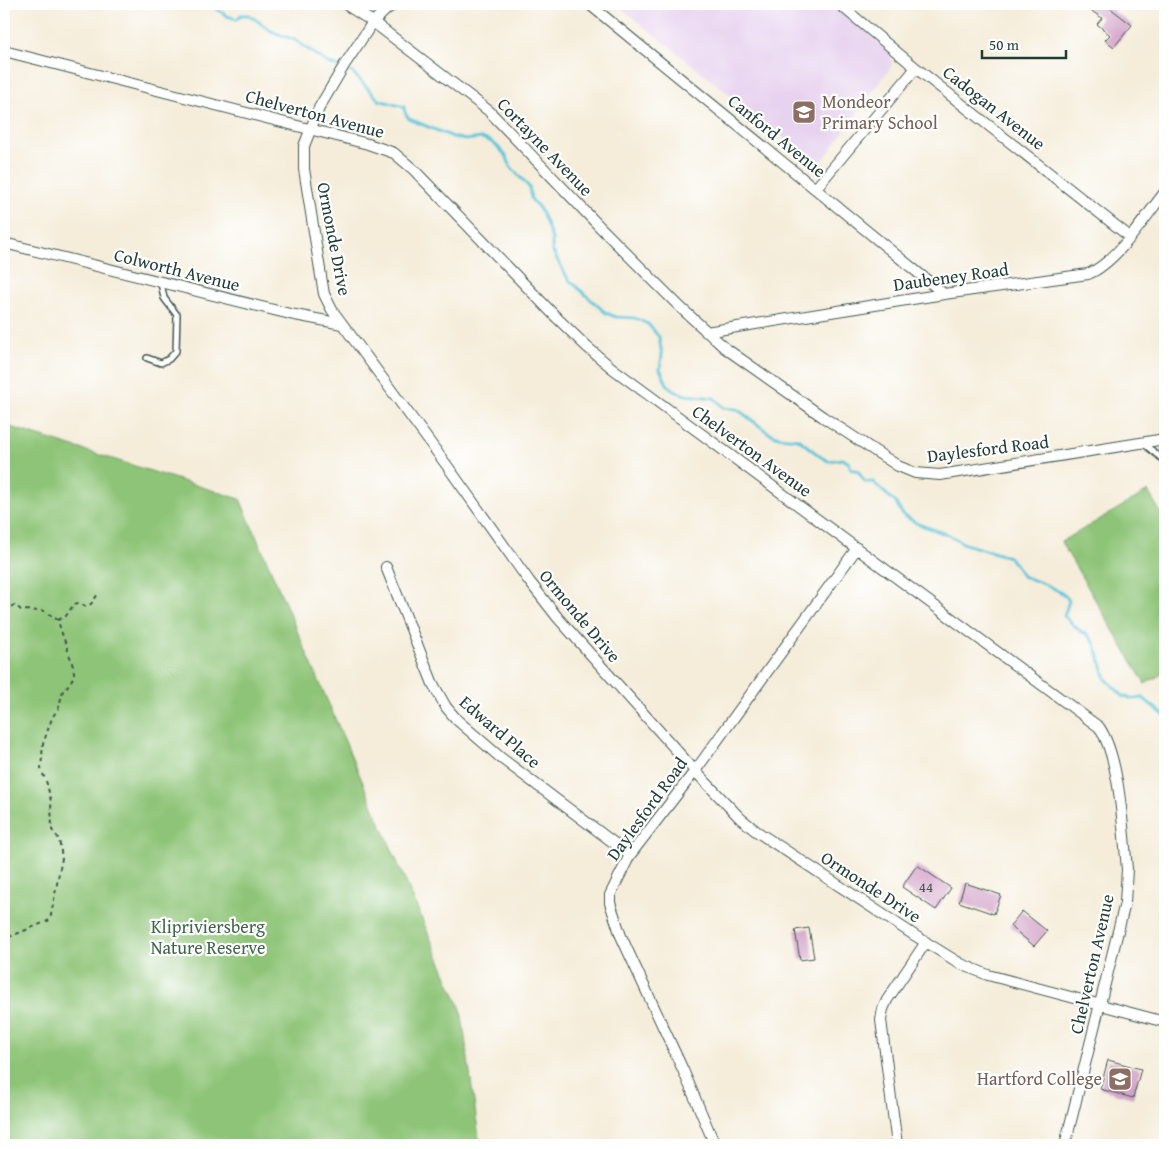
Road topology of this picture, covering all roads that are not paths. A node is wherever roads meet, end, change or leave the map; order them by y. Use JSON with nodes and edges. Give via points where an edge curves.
{"nodes":[{"id":1,"x":345,"y":4,"type":"edge"},
{"id":2,"x":396,"y":4,"type":"edge"},
{"id":3,"x":589,"y":4,"type":"edge"},
{"id":4,"x":839,"y":4,"type":"edge"},
{"id":5,"x":373,"y":22,"type":"junction"},
{"id":6,"x":4,"y":51,"type":"edge"},
{"id":7,"x":916,"y":68,"type":"junction"},
{"id":8,"x":310,"y":129,"type":"junction"},
{"id":9,"x":816,"y":188,"type":"junction"},
{"id":10,"x":1165,"y":192,"type":"edge"},
{"id":11,"x":1130,"y":237,"type":"junction"},
{"id":12,"x":4,"y":243,"type":"edge"},
{"id":13,"x":161,"y":283,"type":"junction"},
{"id":14,"x":944,"y":294,"type":"junction"},
{"id":15,"x":342,"y":324,"type":"junction"},
{"id":16,"x":706,"y":332,"type":"junction"},
{"id":17,"x":147,"y":358,"type":"dead end"},
{"id":18,"x":1165,"y":439,"type":"edge"},
{"id":19,"x":1144,"y":444,"type":"junction"},
{"id":20,"x":1165,"y":461,"type":"edge"},
{"id":21,"x":857,"y":548,"type":"junction"},
{"id":22,"x":386,"y":567,"type":"dead end"},
{"id":23,"x":695,"y":771,"type":"junction"},
{"id":24,"x":630,"y":855,"type":"junction"},
{"id":25,"x":926,"y":942,"type":"junction"},
{"id":26,"x":1099,"y":1004,"type":"junction"},
{"id":27,"x":1165,"y":1022,"type":"edge"},
{"id":28,"x":714,"y":1145,"type":"edge"},
{"id":29,"x":898,"y":1145,"type":"edge"},
{"id":30,"x":1065,"y":1145,"type":"edge"}],
"edges":[{"from":1,"to":5,"type":"street","name":"Cortayne Avenue"},
{"from":2,"to":5,"type":"street","name":"Ormonde Drive"},
{"from":3,"to":9,"type":"street","name":"Canford Avenue"},
{"from":4,"to":7,"type":"street","name":"Cadogan Avenue"},
{"from":5,"to":8,"type":"street","name":"Ormonde Drive","via":[[338,75]]},
{"from":5,"to":16,"type":"street","name":"Cortayne Avenue","via":[[489,111]]},
{"from":6,"to":8,"type":"street","name":"Chelverton Avenue"},
{"from":7,"to":9,"type":"street"},
{"from":7,"to":11,"type":"street","name":"Cadogan Avenue"},
{"from":8,"to":15,"type":"street","name":"Ormonde Drive","via":[[303,159],[321,276],[327,302]]},
{"from":8,"to":21,"type":"street","name":"Chelverton Avenue","via":[[368,144],[401,157],[587,347],[636,387]]},
{"from":9,"to":14,"type":"street","name":"Canford Avenue"},
{"from":10,"to":11,"type":"street","name":"Daubeney Road"},
{"from":11,"to":14,"type":"street","name":"Daubeney Road","via":[[1104,265],[1088,274]]},
{"from":12,"to":13,"type":"street","name":"Colworth Avenue"},
{"from":13,"to":15,"type":"street","name":"Colworth Avenue"},
{"from":13,"to":17,"type":"lane","via":[[164,298],[177,315],[176,351],[162,363]]},
{"from":14,"to":16,"type":"street","name":"Daubeney Road"},
{"from":15,"to":23,"type":"street","name":"Ormonde Drive","via":[[558,618]]},
{"from":16,"to":19,"type":"street","name":"Daylesford Road","via":[[823,417],[898,466],[915,473],[940,475]]},
{"from":18,"to":19,"type":"street","name":"Daylesford Road"},
{"from":19,"to":20,"type":"lane"},
{"from":21,"to":23,"type":"street","name":"Daylesford Road"},
{"from":21,"to":26,"type":"street","name":"Chelverton Avenue","via":[[1091,719],[1106,736],[1120,804],[1127,886]]},
{"from":22,"to":24,"type":"street","name":"Edward Place","via":[[433,684],[457,720],[501,758]]},
{"from":23,"to":24,"type":"street","name":"Daylesford Road"},
{"from":23,"to":25,"type":"street","name":"Ormonde Drive","via":[[756,831]]},
{"from":24,"to":28,"type":"street","name":"Daylesford Road","via":[[612,888],[610,903]]},
{"from":25,"to":26,"type":"street","name":"Ormonde Drive","via":[[961,964],[988,975]]},
{"from":25,"to":29,"type":"street","via":[[888,1000],[881,1020]]},
{"from":26,"to":27,"type":"street","name":"Ormonde Drive"},
{"from":26,"to":30,"type":"street","name":"Chelverton Avenue"}]}
